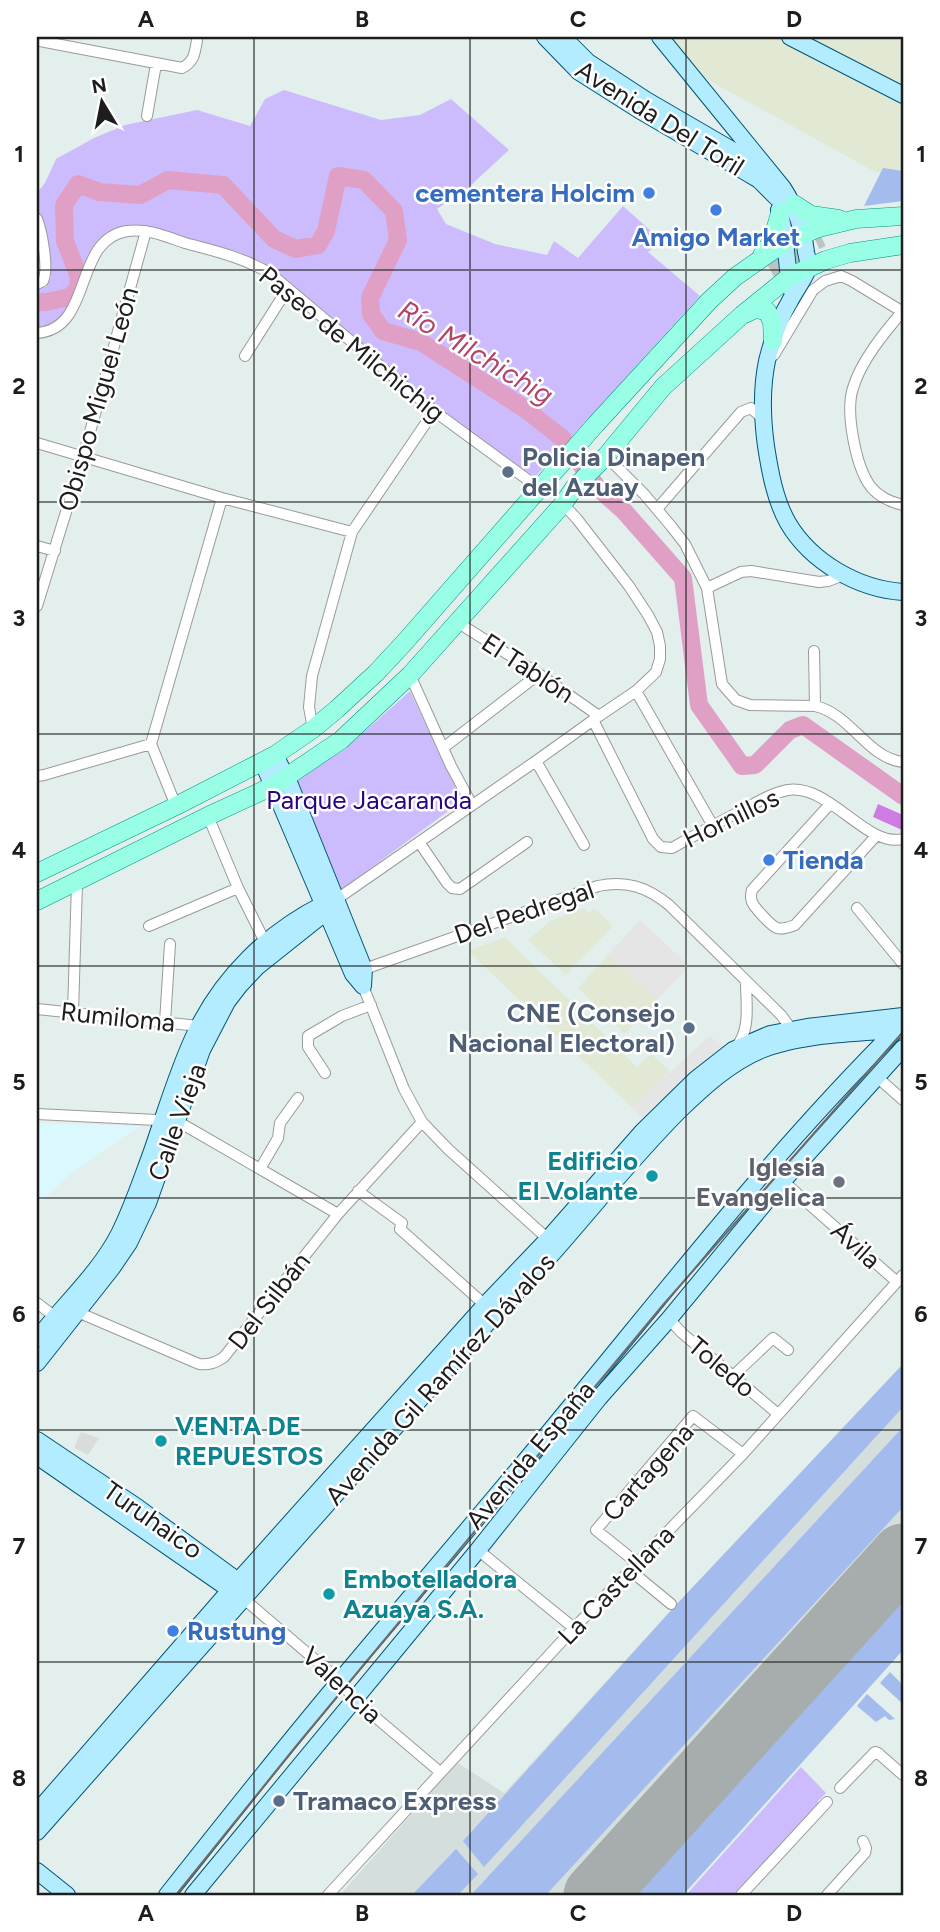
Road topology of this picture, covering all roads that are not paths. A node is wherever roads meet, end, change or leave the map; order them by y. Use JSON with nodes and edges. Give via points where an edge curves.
{"nodes":[{"id":1,"x":545,"y":37,"type":"edge"},
{"id":2,"x":563,"y":37,"type":"edge"},
{"id":3,"x":660,"y":37,"type":"edge"},
{"id":4,"x":790,"y":37,"type":"edge"},
{"id":5,"x":197,"y":40,"type":"dead end"},
{"id":6,"x":40,"y":41,"type":"edge"},
{"id":7,"x":156,"y":64,"type":"junction"},
{"id":8,"x":903,"y":94,"type":"edge"},
{"id":9,"x":147,"y":116,"type":"dead end"},
{"id":10,"x":768,"y":170,"type":"junction"},
{"id":11,"x":784,"y":205,"type":"junction"},
{"id":12,"x":903,"y":216,"type":"edge"},
{"id":13,"x":856,"y":219,"type":"junction"},
{"id":14,"x":37,"y":220,"type":"edge"},
{"id":15,"x":903,"y":224,"type":"edge"},
{"id":16,"x":146,"y":231,"type":"junction"},
{"id":17,"x":903,"y":236,"type":"edge"},
{"id":18,"x":817,"y":241,"type":"junction"},
{"id":19,"x":40,"y":242,"type":"edge"},
{"id":20,"x":785,"y":242,"type":"junction"},
{"id":21,"x":903,"y":245,"type":"edge"},
{"id":22,"x":808,"y":268,"type":"junction"},
{"id":23,"x":772,"y":270,"type":"junction"},
{"id":24,"x":37,"y":284,"type":"edge"},
{"id":25,"x":288,"y":288,"type":"junction"},
{"id":26,"x":788,"y":304,"type":"junction"},
{"id":27,"x":903,"y":312,"type":"edge"},
{"id":28,"x":742,"y":315,"type":"junction"},
{"id":29,"x":37,"y":333,"type":"edge"},
{"id":30,"x":773,"y":341,"type":"junction"},
{"id":31,"x":245,"y":356,"type":"dead end"},
{"id":32,"x":765,"y":370,"type":"junction"},
{"id":33,"x":434,"y":411,"type":"junction"},
{"id":34,"x":762,"y":418,"type":"junction"},
{"id":35,"x":37,"y":443,"type":"edge"},
{"id":36,"x":604,"y":456,"type":"junction"},
{"id":37,"x":83,"y":457,"type":"junction"},
{"id":38,"x":539,"y":488,"type":"junction"},
{"id":39,"x":222,"y":498,"type":"junction"},
{"id":40,"x":562,"y":505,"type":"junction"},
{"id":41,"x":903,"y":505,"type":"edge"},
{"id":42,"x":657,"y":509,"type":"junction"},
{"id":43,"x":352,"y":532,"type":"junction"},
{"id":44,"x":37,"y":546,"type":"edge"},
{"id":45,"x":55,"y":551,"type":"junction"},
{"id":46,"x":844,"y":575,"type":"junction"},
{"id":47,"x":707,"y":588,"type":"junction"},
{"id":48,"x":903,"y":592,"type":"edge"},
{"id":49,"x":37,"y":606,"type":"edge"},
{"id":50,"x":457,"y":622,"type":"junction"},
{"id":51,"x":814,"y":651,"type":"dead end"},
{"id":52,"x":539,"y":674,"type":"junction"},
{"id":53,"x":410,"y":675,"type":"junction"},
{"id":54,"x":636,"y":691,"type":"junction"},
{"id":55,"x":815,"y":706,"type":"junction"},
{"id":56,"x":596,"y":718,"type":"junction"},
{"id":57,"x":313,"y":729,"type":"junction"},
{"id":58,"x":151,"y":744,"type":"junction"},
{"id":59,"x":443,"y":748,"type":"junction"},
{"id":60,"x":269,"y":759,"type":"junction"},
{"id":61,"x":536,"y":761,"type":"junction"},
{"id":62,"x":903,"y":762,"type":"edge"},
{"id":63,"x":37,"y":776,"type":"edge"},
{"id":64,"x":280,"y":782,"type":"junction"},
{"id":65,"x":830,"y":804,"type":"junction"},
{"id":66,"x":472,"y":805,"type":"junction"},
{"id":67,"x":176,"y":806,"type":"junction"},
{"id":68,"x":208,"y":816,"type":"junction"},
{"id":69,"x":713,"y":826,"type":"junction"},
{"id":70,"x":876,"y":836,"type":"junction"},
{"id":71,"x":903,"y":839,"type":"edge"},
{"id":72,"x":419,"y":842,"type":"junction"},
{"id":73,"x":527,"y":842,"type":"dead end"},
{"id":74,"x":584,"y":845,"type":"dead end"},
{"id":75,"x":672,"y":848,"type":"joint"},
{"id":76,"x":37,"y":873,"type":"edge"},
{"id":77,"x":77,"y":883,"type":"junction"},
{"id":78,"x":238,"y":888,"type":"junction"},
{"id":79,"x":37,"y":901,"type":"edge"},
{"id":80,"x":329,"y":905,"type":"junction"},
{"id":81,"x":857,"y":908,"type":"dead end"},
{"id":82,"x":149,"y":926,"type":"dead end"},
{"id":83,"x":265,"y":942,"type":"junction"},
{"id":84,"x":170,"y":944,"type":"dead end"},
{"id":85,"x":903,"y":964,"type":"edge"},
{"id":86,"x":360,"y":976,"type":"junction"},
{"id":87,"x":746,"y":982,"type":"junction"},
{"id":88,"x":371,"y":1005,"type":"junction"},
{"id":89,"x":37,"y":1009,"type":"edge"},
{"id":90,"x":72,"y":1012,"type":"junction"},
{"id":91,"x":165,"y":1022,"type":"junction"},
{"id":92,"x":902,"y":1024,"type":"edge"},
{"id":93,"x":199,"y":1026,"type":"junction"},
{"id":94,"x":795,"y":1034,"type":"junction"},
{"id":95,"x":842,"y":1035,"type":"junction"},
{"id":96,"x":903,"y":1048,"type":"edge"},
{"id":97,"x":733,"y":1050,"type":"junction"},
{"id":98,"x":859,"y":1067,"type":"junction"},
{"id":99,"x":326,"y":1073,"type":"dead end"},
{"id":100,"x":877,"y":1077,"type":"junction"},
{"id":101,"x":298,"y":1098,"type":"dead end"},
{"id":102,"x":903,"y":1100,"type":"edge"},
{"id":103,"x":37,"y":1114,"type":"edge"},
{"id":104,"x":170,"y":1120,"type":"junction"},
{"id":105,"x":422,"y":1122,"type":"junction"},
{"id":106,"x":619,"y":1166,"type":"junction"},
{"id":107,"x":260,"y":1168,"type":"junction"},
{"id":108,"x":783,"y":1181,"type":"junction"},
{"id":109,"x":358,"y":1191,"type":"junction"},
{"id":110,"x":338,"y":1214,"type":"junction"},
{"id":111,"x":553,"y":1243,"type":"junction"},
{"id":112,"x":900,"y":1279,"type":"edge"},
{"id":113,"x":37,"y":1303,"type":"edge"},
{"id":114,"x":485,"y":1305,"type":"junction"},
{"id":115,"x":77,"y":1311,"type":"junction"},
{"id":116,"x":54,"y":1317,"type":"junction"},
{"id":117,"x":669,"y":1318,"type":"junction"},
{"id":118,"x":37,"y":1339,"type":"edge"},
{"id":119,"x":788,"y":1350,"type":"dead end"},
{"id":120,"x":37,"y":1363,"type":"edge"},
{"id":121,"x":733,"y":1376,"type":"junction"},
{"id":122,"x":778,"y":1414,"type":"junction"},
{"id":123,"x":37,"y":1440,"type":"edge"},
{"id":124,"x":743,"y":1454,"type":"junction"},
{"id":125,"x":37,"y":1456,"type":"edge"},
{"id":126,"x":132,"y":1513,"type":"junction"},
{"id":127,"x":478,"y":1550,"type":"junction"},
{"id":128,"x":634,"y":1567,"type":"junction"},
{"id":129,"x":238,"y":1590,"type":"junction"},
{"id":130,"x":671,"y":1604,"type":"dead end"},
{"id":131,"x":574,"y":1628,"type":"junction"},
{"id":132,"x":340,"y":1681,"type":"junction"},
{"id":133,"x":354,"y":1699,"type":"junction"},
{"id":134,"x":901,"y":1769,"type":"edge"},
{"id":135,"x":440,"y":1772,"type":"junction"},
{"id":136,"x":840,"y":1788,"type":"dead end"},
{"id":137,"x":827,"y":1802,"type":"dead end"},
{"id":138,"x":37,"y":1812,"type":"edge"},
{"id":139,"x":37,"y":1832,"type":"edge"},
{"id":140,"x":863,"y":1841,"type":"dead end"},
{"id":141,"x":37,"y":1871,"type":"edge"},
{"id":142,"x":67,"y":1895,"type":"edge"},
{"id":143,"x":167,"y":1895,"type":"edge"},
{"id":144,"x":193,"y":1895,"type":"edge"},
{"id":145,"x":328,"y":1895,"type":"edge"},
{"id":146,"x":741,"y":1895,"type":"edge"},
{"id":147,"x":827,"y":1895,"type":"edge"}],
"edges":[{"from":1,"to":11,"type":"main road","name":"Avenida Del Toril","via":[[579,72],[759,180]]},
{"from":2,"to":10,"type":"main road","name":"Avenida Del Toril","via":[[599,70]]},
{"from":3,"to":10,"type":"main road"},
{"from":4,"to":8,"type":"main road"},
{"from":5,"to":7,"type":"street","via":[[189,65]]},
{"from":6,"to":7,"type":"street"},
{"from":7,"to":9,"type":"street"},
{"from":10,"to":11,"type":"main road"},
{"from":11,"to":13,"type":"main road","via":[[831,219]]},
{"from":11,"to":18,"type":"main road"},
{"from":11,"to":20,"type":"main road"},
{"from":11,"to":23,"type":"main road","via":[[772,241]]},
{"from":12,"to":13,"type":"main road"},
{"from":13,"to":18,"type":"main road","via":[[819,228]]},
{"from":14,"to":19,"type":"street"},
{"from":15,"to":18,"type":"main road"},
{"from":16,"to":25,"type":"street","name":"Paseo de Milchichig","via":[[250,263]]},
{"from":16,"to":29,"type":"street","name":"Paseo de Milchichig","via":[[116,234],[104,241],[71,313],[60,325]]},
{"from":16,"to":37,"type":"street","name":"Obispo Miguel León"},
{"from":17,"to":18,"type":"main road","via":[[858,243]]},
{"from":18,"to":20,"type":"main road"},
{"from":18,"to":22,"type":"main road"},
{"from":19,"to":24,"type":"street","via":[[46,276]]},
{"from":20,"to":23,"type":"main road"},
{"from":20,"to":23,"type":"main road"},
{"from":21,"to":22,"type":"main road","via":[[850,253]]},
{"from":22,"to":23,"type":"main road"},
{"from":22,"to":26,"type":"main road"},
{"from":23,"to":26,"type":"main road","via":[[790,289]]},
{"from":23,"to":28,"type":"main road"},
{"from":23,"to":36,"type":"main road","via":[[622,429]]},
{"from":23,"to":38,"type":"main road","via":[[735,277],[709,301]]},
{"from":25,"to":31,"type":"street"},
{"from":25,"to":33,"type":"street","name":"Paseo de Milchichig"},
{"from":26,"to":30,"type":"main road"},
{"from":27,"to":32,"type":"street","via":[[841,276],[825,281],[813,290]]},
{"from":27,"to":41,"type":"street","via":[[881,336],[850,399],[863,474],[880,496]]},
{"from":28,"to":30,"type":"main road","via":[[755,309],[767,311]]},
{"from":28,"to":36,"type":"main road","via":[[663,387]]},
{"from":30,"to":32,"type":"main road"},
{"from":32,"to":34,"type":"main road"},
{"from":33,"to":38,"type":"street","name":"Paseo de Milchichig"},
{"from":33,"to":43,"type":"street"},
{"from":34,"to":42,"type":"street","via":[[751,408],[741,412]]},
{"from":34,"to":46,"type":"main road","via":[[771,476],[788,524],[815,556]]},
{"from":35,"to":37,"type":"street"},
{"from":36,"to":40,"type":"main road"},
{"from":36,"to":42,"type":"street"},
{"from":37,"to":39,"type":"street"},
{"from":37,"to":45,"type":"street","name":"Obispo Miguel León"},
{"from":38,"to":57,"type":"main road","via":[[376,673]]},
{"from":39,"to":43,"type":"street"},
{"from":39,"to":58,"type":"street"},
{"from":40,"to":50,"type":"main road"},
{"from":40,"to":54,"type":"street","name":"Calle Vieja","via":[[629,586],[657,632],[660,659],[656,673]]},
{"from":42,"to":47,"type":"street","via":[[685,544]]},
{"from":43,"to":57,"type":"street","via":[[312,676],[309,707]]},
{"from":44,"to":45,"type":"street"},
{"from":45,"to":49,"type":"street","name":"Obispo Miguel León"},
{"from":46,"to":47,"type":"street","via":[[819,582],[751,571]]},
{"from":46,"to":48,"type":"main road"},
{"from":47,"to":55,"type":"street","via":[[722,684],[736,700],[750,705]]},
{"from":50,"to":52,"type":"street","name":"El Tablón"},
{"from":50,"to":53,"type":"main road"},
{"from":51,"to":55,"type":"street"},
{"from":52,"to":56,"type":"street","name":"El Tablón"},
{"from":52,"to":59,"type":"street"},
{"from":53,"to":59,"type":"street"},
{"from":53,"to":64,"type":"main road","via":[[341,740]]},
{"from":54,"to":56,"type":"street","name":"Calle Vieja"},
{"from":54,"to":69,"type":"street"},
{"from":55,"to":62,"type":"street","via":[[837,715],[881,754]]},
{"from":56,"to":61,"type":"street","name":"Calle Vieja"},
{"from":56,"to":75,"type":"street","name":"El Tablón","via":[[653,839],[661,847]]},
{"from":57,"to":60,"type":"main road"},
{"from":58,"to":63,"type":"street"},
{"from":58,"to":67,"type":"street"},
{"from":59,"to":66,"type":"street"},
{"from":60,"to":64,"type":"main road"},
{"from":60,"to":67,"type":"main road"},
{"from":61,"to":66,"type":"street","name":"Calle Vieja"},
{"from":61,"to":74,"type":"street"},
{"from":64,"to":68,"type":"main road"},
{"from":64,"to":80,"type":"main road"},
{"from":65,"to":69,"type":"street","name":"Hornillos","via":[[810,793],[789,790]]},
{"from":65,"to":70,"type":"street","name":"Hornillos"},
{"from":65,"to":70,"type":"street","via":[[752,890],[752,905],[777,928],[795,925]]},
{"from":66,"to":72,"type":"street","name":"Calle Vieja"},
{"from":67,"to":76,"type":"main road"},
{"from":68,"to":77,"type":"main road"},
{"from":68,"to":78,"type":"street"},
{"from":69,"to":75,"type":"street","name":"Hornillos"},
{"from":70,"to":71,"type":"street","name":"Hornillos"},
{"from":72,"to":73,"type":"street","via":[[447,883],[460,889]]},
{"from":72,"to":80,"type":"street","name":"Calle Vieja"},
{"from":77,"to":79,"type":"main road"},
{"from":77,"to":90,"type":"street"},
{"from":78,"to":82,"type":"street"},
{"from":78,"to":83,"type":"street"},
{"from":80,"to":83,"type":"main road","name":"Calle Vieja"},
{"from":80,"to":86,"type":"main road"},
{"from":80,"to":104,"type":"main road","name":"Calle Vieja","via":[[257,967],[227,1002]]},
{"from":81,"to":85,"type":"street"},
{"from":83,"to":93,"type":"main road","name":"Calle Vieja","via":[[232,974]]},
{"from":84,"to":91,"type":"street"},
{"from":86,"to":87,"type":"street","name":"Del Pedregal","via":[[598,886],[621,883],[657,895]]},
{"from":86,"to":88,"type":"street"},
{"from":87,"to":94,"type":"street","name":"Del Pedregal"},
{"from":87,"to":97,"type":"street","via":[[745,1031]]},
{"from":88,"to":99,"type":"street","via":[[308,1037],[308,1047]]},
{"from":88,"to":105,"type":"street"},
{"from":89,"to":90,"type":"street","name":"Rumiloma"},
{"from":90,"to":91,"type":"street","name":"Rumiloma"},
{"from":91,"to":93,"type":"street","name":"Rumiloma"},
{"from":92,"to":94,"type":"main road","name":"Avenida Gil Ramírez Dávalos"},
{"from":92,"to":95,"type":"main road","name":"Avenida Gil Ramírez Dávalos"},
{"from":92,"to":98,"type":"main road","name":"Avenida España"},
{"from":93,"to":104,"type":"main road","name":"Calle Vieja","via":[[181,1069]]},
{"from":94,"to":95,"type":"main road","name":"Avenida Gil Ramírez Dávalos"},
{"from":94,"to":97,"type":"main road","name":"Avenida Gil Ramírez Dávalos","via":[[759,1038]]},
{"from":94,"to":106,"type":"main road","name":"Avenida Gil Ramírez Dávalos","via":[[728,1069]]},
{"from":95,"to":98,"type":"main road","via":[[852,1037],[859,1046]]},
{"from":96,"to":100,"type":"main road","name":"Avenida España"},
{"from":97,"to":106,"type":"main road","name":"Avenida Gil Ramírez Dávalos","via":[[676,1098]]},
{"from":98,"to":132,"type":"main road","name":"Avenida España","via":[[702,1244]]},
{"from":100,"to":102,"type":"street"},
{"from":100,"to":108,"type":"main road","name":"Avenida España"},
{"from":101,"to":107,"type":"street","via":[[280,1123],[279,1136]]},
{"from":103,"to":104,"type":"street"},
{"from":104,"to":107,"type":"street"},
{"from":104,"to":115,"type":"main road","name":"Calle Vieja","via":[[148,1203],[129,1243]]},
{"from":104,"to":116,"type":"main road","name":"Calle Vieja","via":[[118,1236]]},
{"from":105,"to":109,"type":"street","name":"Del Silbán"},
{"from":105,"to":111,"type":"street"},
{"from":106,"to":111,"type":"main road","name":"Avenida Gil Ramírez Dávalos"},
{"from":107,"to":110,"type":"street"},
{"from":108,"to":112,"type":"street","name":"Ávila"},
{"from":108,"to":117,"type":"main road","name":"Avenida España"},
{"from":109,"to":110,"type":"street","name":"Del Silbán"},
{"from":109,"to":114,"type":"street","via":[[402,1223],[400,1229]]},
{"from":110,"to":115,"type":"street","name":"Del Silbán","via":[[224,1357],[208,1365]]},
{"from":111,"to":114,"type":"main road","name":"Avenida Gil Ramírez Dávalos"},
{"from":111,"to":129,"type":"main road","name":"Avenida Gil Ramírez Dávalos","via":[[483,1328]]},
{"from":112,"to":122,"type":"street","name":"La Castellana"},
{"from":113,"to":116,"type":"street"},
{"from":114,"to":129,"type":"main road","name":"Avenida Gil Ramírez Dávalos"},
{"from":115,"to":116,"type":"street"},
{"from":115,"to":120,"type":"main road","name":"Calle Vieja"},
{"from":116,"to":118,"type":"main road","name":"Calle Vieja"},
{"from":117,"to":121,"type":"street","name":"Toledo"},
{"from":117,"to":127,"type":"main road","name":"Avenida España"},
{"from":119,"to":121,"type":"street","via":[[773,1338]]},
{"from":121,"to":122,"type":"street","name":"Toledo"},
{"from":122,"to":124,"type":"street","name":"La Castellana"},
{"from":123,"to":126,"type":"main road","name":"Turuhaico"},
{"from":124,"to":128,"type":"street","name":"La Castellana"},
{"from":124,"to":128,"type":"street","name":"Cartagena","via":[[693,1416],[596,1530]]},
{"from":125,"to":126,"type":"main road"},
{"from":126,"to":129,"type":"main road"},
{"from":127,"to":131,"type":"street"},
{"from":127,"to":133,"type":"main road","name":"Avenida España"},
{"from":128,"to":130,"type":"street"},
{"from":128,"to":131,"type":"street","name":"La Castellana"},
{"from":129,"to":132,"type":"street","name":"Valencia"},
{"from":129,"to":138,"type":"main road","name":"Avenida Gil Ramírez Dávalos"},
{"from":129,"to":139,"type":"main road","name":"Avenida Gil Ramírez Dávalos"},
{"from":131,"to":135,"type":"street","name":"La Castellana"},
{"from":132,"to":133,"type":"street","name":"Valencia"},
{"from":132,"to":143,"type":"main road","name":"Avenida España"},
{"from":133,"to":135,"type":"street","name":"Valencia"},
{"from":133,"to":144,"type":"main road","name":"Avenida España"},
{"from":134,"to":136,"type":"street","via":[[875,1752]]},
{"from":135,"to":145,"type":"street","name":"La Castellana"},
{"from":137,"to":146,"type":"street"},
{"from":140,"to":147,"type":"street","via":[[865,1853]]},
{"from":141,"to":142,"type":"main road"}]}
